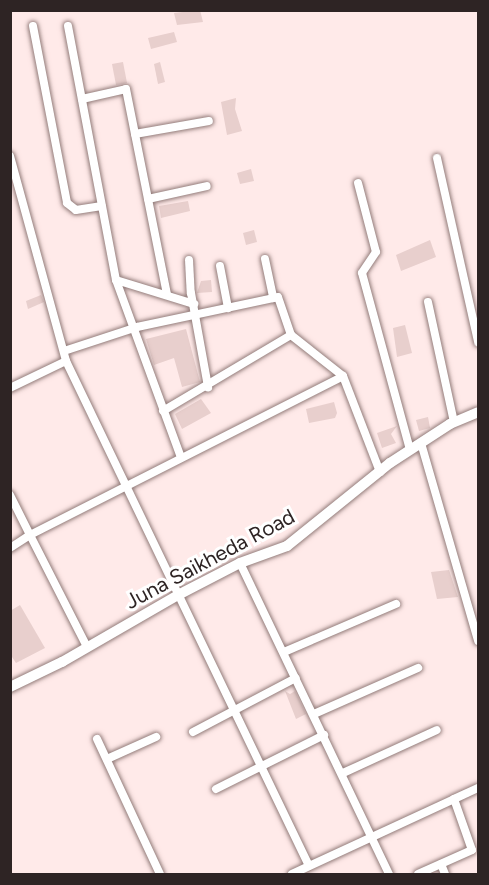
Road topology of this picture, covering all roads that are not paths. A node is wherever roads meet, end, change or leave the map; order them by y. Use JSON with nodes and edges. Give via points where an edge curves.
{"nodes":[{"id":1,"x":33,"y":26,"type":"dead end"},
{"id":2,"x":68,"y":26,"type":"dead end"},
{"id":3,"x":82,"y":99,"type":"junction"},
{"id":4,"x":209,"y":121,"type":"dead end"},
{"id":5,"x":135,"y":134,"type":"junction"},
{"id":6,"x":10,"y":156,"type":"edge"},
{"id":7,"x":437,"y":158,"type":"dead end"},
{"id":8,"x":358,"y":183,"type":"dead end"},
{"id":9,"x":207,"y":186,"type":"dead end"},
{"id":10,"x":148,"y":199,"type":"junction"},
{"id":11,"x":102,"y":206,"type":"junction"},
{"id":12,"x":265,"y":259,"type":"dead end"},
{"id":13,"x":189,"y":260,"type":"dead end"},
{"id":14,"x":220,"y":266,"type":"dead end"},
{"id":15,"x":116,"y":280,"type":"junction"},
{"id":16,"x":167,"y":295,"type":"junction"},
{"id":17,"x":273,"y":298,"type":"junction"},
{"id":18,"x":428,"y":302,"type":"dead end"},
{"id":19,"x":194,"y":304,"type":"junction"},
{"id":20,"x":228,"y":308,"type":"junction"},
{"id":21,"x":195,"y":315,"type":"junction"},
{"id":22,"x":131,"y":329,"type":"junction"},
{"id":23,"x":291,"y":335,"type":"junction"},
{"id":24,"x":478,"y":342,"type":"edge"},
{"id":25,"x":64,"y":351,"type":"junction"},
{"id":26,"x":66,"y":361,"type":"junction"},
{"id":27,"x":344,"y":376,"type":"junction"},
{"id":28,"x":208,"y":387,"type":"junction"},
{"id":29,"x":10,"y":388,"type":"edge"},
{"id":30,"x":163,"y":411,"type":"junction"},
{"id":31,"x":478,"y":412,"type":"edge"},
{"id":32,"x":454,"y":422,"type":"junction"},
{"id":33,"x":421,"y":443,"type":"junction"},
{"id":34,"x":410,"y":450,"type":"junction"},
{"id":35,"x":181,"y":458,"type":"junction"},
{"id":36,"x":380,"y":472,"type":"junction"},
{"id":37,"x":126,"y":486,"type":"junction"},
{"id":38,"x":10,"y":495,"type":"edge"},
{"id":39,"x":30,"y":535,"type":"junction"},
{"id":40,"x":10,"y":548,"type":"edge"},
{"id":41,"x":240,"y":563,"type":"junction"},
{"id":42,"x":178,"y":595,"type":"junction"},
{"id":43,"x":396,"y":604,"type":"dead end"},
{"id":44,"x":478,"y":641,"type":"edge"},
{"id":45,"x":87,"y":647,"type":"junction"},
{"id":46,"x":284,"y":652,"type":"junction"},
{"id":47,"x":417,"y":668,"type":"dead end"},
{"id":48,"x":296,"y":678,"type":"junction"},
{"id":49,"x":10,"y":687,"type":"edge"},
{"id":50,"x":235,"y":711,"type":"junction"},
{"id":51,"x":314,"y":714,"type":"junction"},
{"id":52,"x":437,"y":730,"type":"dead end"},
{"id":53,"x":193,"y":732,"type":"dead end"},
{"id":54,"x":324,"y":735,"type":"junction"},
{"id":55,"x":156,"y":737,"type":"dead end"},
{"id":56,"x":97,"y":739,"type":"dead end"},
{"id":57,"x":107,"y":759,"type":"junction"},
{"id":58,"x":262,"y":766,"type":"junction"},
{"id":59,"x":343,"y":773,"type":"junction"},
{"id":60,"x":478,"y":788,"type":"edge"},
{"id":61,"x":216,"y":789,"type":"dead end"},
{"id":62,"x":454,"y":799,"type":"junction"},
{"id":63,"x":372,"y":838,"type":"junction"},
{"id":64,"x":441,"y":864,"type":"junction"},
{"id":65,"x":309,"y":866,"type":"junction"},
{"id":66,"x":160,"y":874,"type":"edge"},
{"id":67,"x":292,"y":874,"type":"edge"},
{"id":68,"x":389,"y":874,"type":"edge"},
{"id":69,"x":418,"y":874,"type":"edge"},
{"id":70,"x":445,"y":874,"type":"edge"}],
"edges":[{"from":1,"to":11,"type":"street","via":[[68,203],[76,210]]},
{"from":2,"to":3,"type":"street"},
{"from":3,"to":5,"type":"street","via":[[126,89]]},
{"from":3,"to":11,"type":"street"},
{"from":4,"to":5,"type":"street"},
{"from":5,"to":10,"type":"street"},
{"from":6,"to":25,"type":"street"},
{"from":7,"to":24,"type":"street"},
{"from":8,"to":34,"type":"street","via":[[376,252],[362,273]]},
{"from":9,"to":10,"type":"street"},
{"from":10,"to":16,"type":"street"},
{"from":11,"to":15,"type":"street"},
{"from":12,"to":17,"type":"street"},
{"from":13,"to":19,"type":"street"},
{"from":14,"to":20,"type":"street"},
{"from":15,"to":16,"type":"street"},
{"from":15,"to":22,"type":"street"},
{"from":16,"to":19,"type":"street"},
{"from":17,"to":20,"type":"street"},
{"from":17,"to":23,"type":"street","via":[[278,297]]},
{"from":18,"to":32,"type":"street"},
{"from":19,"to":21,"type":"street"},
{"from":20,"to":21,"type":"street"},
{"from":21,"to":22,"type":"street"},
{"from":21,"to":28,"type":"street"},
{"from":22,"to":25,"type":"street"},
{"from":22,"to":30,"type":"street"},
{"from":23,"to":27,"type":"street"},
{"from":23,"to":28,"type":"street"},
{"from":25,"to":26,"type":"street"},
{"from":26,"to":29,"type":"street"},
{"from":26,"to":37,"type":"street"},
{"from":27,"to":35,"type":"street"},
{"from":27,"to":36,"type":"street"},
{"from":28,"to":30,"type":"street"},
{"from":30,"to":35,"type":"street"},
{"from":31,"to":32,"type":"main road","name":"Juna Saikheda Road"},
{"from":32,"to":33,"type":"main road","name":"Juna Saikheda Road"},
{"from":33,"to":34,"type":"main road","name":"Juna Saikheda Road"},
{"from":33,"to":44,"type":"street"},
{"from":34,"to":36,"type":"main road","name":"Juna Saikheda Road"},
{"from":35,"to":37,"type":"street"},
{"from":36,"to":41,"type":"main road","name":"Juna Saikheda Road","via":[[287,546]]},
{"from":37,"to":39,"type":"street"},
{"from":37,"to":42,"type":"street"},
{"from":38,"to":39,"type":"street"},
{"from":39,"to":40,"type":"street"},
{"from":39,"to":45,"type":"street"},
{"from":41,"to":42,"type":"main road","name":"Juna Saikheda Road"},
{"from":41,"to":46,"type":"street"},
{"from":42,"to":45,"type":"main road","name":"Juna Saikheda Road"},
{"from":42,"to":50,"type":"street"},
{"from":43,"to":46,"type":"street"},
{"from":45,"to":49,"type":"main road","name":"Juna Saikheda Road"},
{"from":46,"to":48,"type":"street"},
{"from":47,"to":51,"type":"street"},
{"from":48,"to":50,"type":"street"},
{"from":48,"to":51,"type":"street"},
{"from":50,"to":53,"type":"street"},
{"from":50,"to":58,"type":"street"},
{"from":51,"to":54,"type":"street"},
{"from":52,"to":59,"type":"street"},
{"from":54,"to":58,"type":"street"},
{"from":54,"to":59,"type":"street"},
{"from":55,"to":57,"type":"street"},
{"from":56,"to":57,"type":"street"},
{"from":57,"to":66,"type":"street"},
{"from":58,"to":61,"type":"street"},
{"from":58,"to":65,"type":"street"},
{"from":59,"to":63,"type":"street"},
{"from":60,"to":62,"type":"street"},
{"from":62,"to":63,"type":"street"},
{"from":62,"to":64,"type":"street","via":[[472,850]]},
{"from":63,"to":65,"type":"street"},
{"from":63,"to":68,"type":"street"},
{"from":64,"to":69,"type":"street"},
{"from":64,"to":70,"type":"street"},
{"from":65,"to":67,"type":"street"}]}
